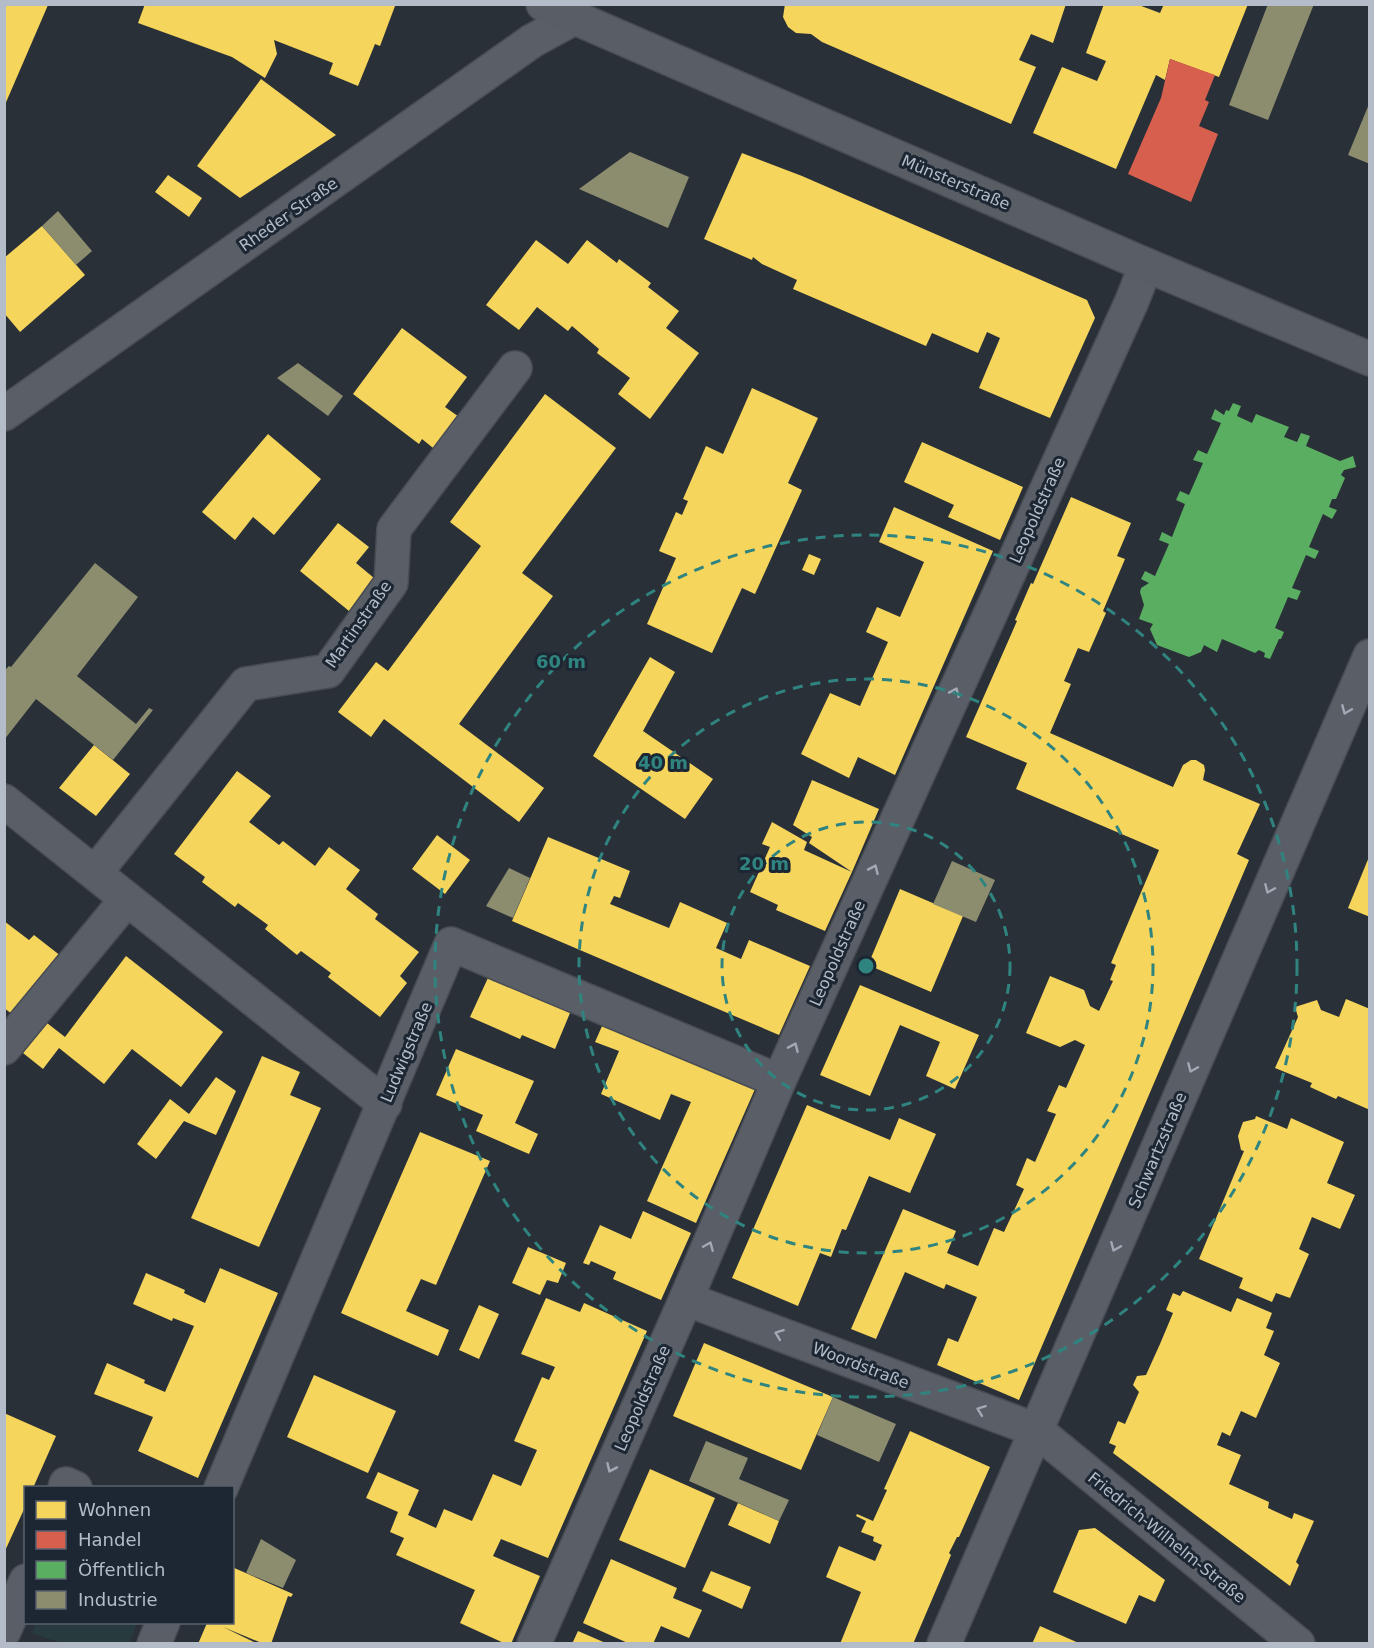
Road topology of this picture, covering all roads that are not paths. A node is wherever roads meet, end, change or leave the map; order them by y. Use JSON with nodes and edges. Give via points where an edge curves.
{"nodes":[{"id":1,"x":543,"y":4,"type":"edge"},
{"id":2,"x":574,"y":18,"type":"junction"},
{"id":3,"x":1146,"y":265,"type":"junction"},
{"id":4,"x":1370,"y":359,"type":"edge"},
{"id":5,"x":515,"y":368,"type":"dead end"},
{"id":6,"x":4,"y":414,"type":"edge"},
{"id":7,"x":1370,"y":656,"type":"edge"},
{"id":8,"x":4,"y":801,"type":"edge"},
{"id":9,"x":95,"y":873,"type":"junction"},
{"id":10,"x":127,"y":899,"type":"junction"},
{"id":11,"x":4,"y":1048,"type":"edge"},
{"id":12,"x":779,"y":1081,"type":"junction"},
{"id":13,"x":385,"y":1104,"type":"junction"},
{"id":14,"x":686,"y":1299,"type":"junction"},
{"id":15,"x":1036,"y":1430,"type":"junction"},
{"id":16,"x":222,"y":1486,"type":"edge"},
{"id":17,"x":24,"y":1586,"type":"edge"},
{"id":18,"x":163,"y":1624,"type":"edge"},
{"id":19,"x":4,"y":1631,"type":"edge"},
{"id":20,"x":154,"y":1644,"type":"edge"},
{"id":21,"x":534,"y":1644,"type":"edge"},
{"id":22,"x":944,"y":1644,"type":"edge"},
{"id":23,"x":1298,"y":1644,"type":"edge"}],
"edges":[{"from":1,"to":2,"type":"main road","name":"Münsterstraße"},
{"from":2,"to":3,"type":"main road","name":"Münsterstraße"},
{"from":2,"to":6,"type":"street","name":"Rheder Straße","via":[[532,41]]},
{"from":3,"to":4,"type":"main road","name":"Münsterstraße"},
{"from":12,"to":3,"type":"street","name":"Leopoldstraße","one_way":true},
{"from":5,"to":9,"type":"street","name":"Martinstraße","via":[[394,529],[391,583],[328,671],[246,684]]},
{"from":7,"to":15,"type":"street","name":"Schwartzstraße","one_way":true},
{"from":8,"to":9,"type":"street"},
{"from":9,"to":10,"type":"street"},
{"from":10,"to":11,"type":"street"},
{"from":10,"to":13,"type":"street"},
{"from":12,"to":13,"type":"street","name":"Ludwigstraße","via":[[451,944]]},
{"from":14,"to":12,"type":"street","name":"Leopoldstraße","one_way":true},
{"from":13,"to":16,"type":"street","name":"Ludwigstraße"},
{"from":15,"to":14,"type":"street","name":"Woordstraße","one_way":true},
{"from":14,"to":21,"type":"street","name":"Leopoldstraße","one_way":true},
{"from":15,"to":22,"type":"street","name":"Schwartzstraße"},
{"from":15,"to":23,"type":"street","name":"Friedrich-Wilhelm-Straße"},
{"from":17,"to":19,"type":"street"},
{"from":18,"to":20,"type":"street"}]}
